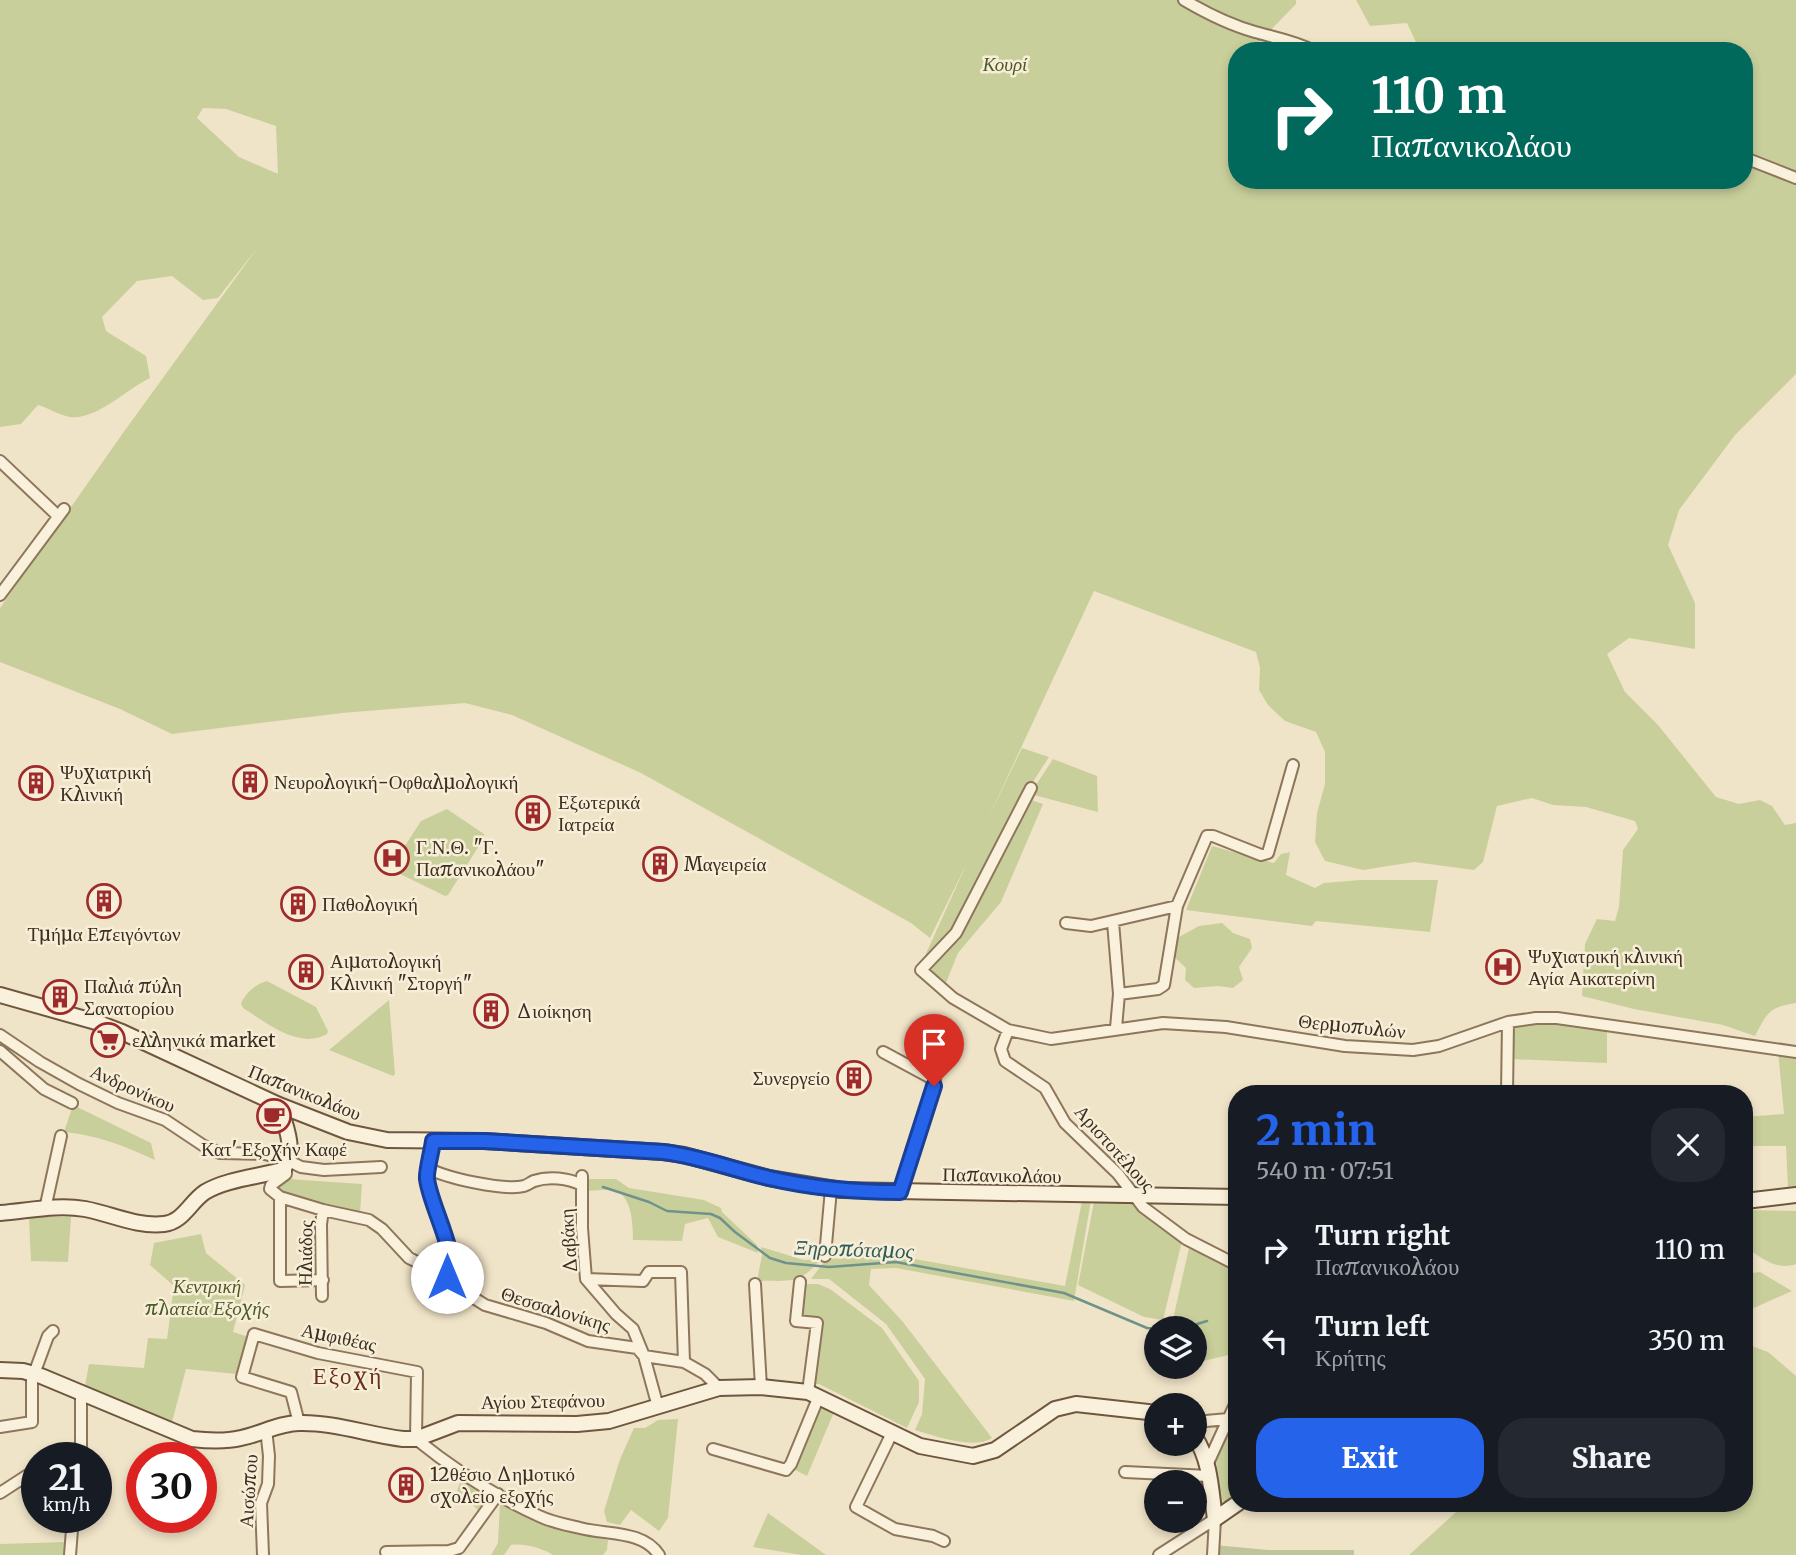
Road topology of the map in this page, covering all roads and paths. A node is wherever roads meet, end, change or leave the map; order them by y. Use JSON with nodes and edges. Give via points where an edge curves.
{"nodes":[{"id":1,"x":1184,"y":0,"type":"edge"},
{"id":2,"x":1295,"y":42,"type":"edge"},
{"id":3,"x":1753,"y":161,"type":"edge"},
{"id":4,"x":1796,"y":178,"type":"edge"},
{"id":5,"x":0,"y":461,"type":"edge"},
{"id":6,"x":1,"y":592,"type":"edge"},
{"id":7,"x":1293,"y":765,"type":"dead end"},
{"id":8,"x":1031,"y":788,"type":"dead end"},
{"id":9,"x":1177,"y":906,"type":"junction"},
{"id":10,"x":1113,"y":922,"type":"junction"},
{"id":11,"x":1066,"y":923,"type":"dead end"},
{"id":12,"x":1119,"y":994,"type":"junction"},
{"id":13,"x":0,"y":995,"type":"edge"},
{"id":14,"x":1508,"y":1022,"type":"junction"},
{"id":15,"x":1116,"y":1028,"type":"junction"},
{"id":16,"x":1008,"y":1030,"type":"junction"},
{"id":17,"x":0,"y":1035,"type":"edge"},
{"id":18,"x":0,"y":1051,"type":"edge"},
{"id":19,"x":883,"y":1052,"type":"dead end"},
{"id":20,"x":1796,"y":1052,"type":"edge"},
{"id":21,"x":1507,"y":1085,"type":"edge"},
{"id":22,"x":72,"y":1103,"type":"dead end"},
{"id":23,"x":279,"y":1105,"type":"junction"},
{"id":24,"x":61,"y":1136,"type":"dead end"},
{"id":25,"x":433,"y":1141,"type":"junction"},
{"id":26,"x":287,"y":1162,"type":"junction"},
{"id":27,"x":381,"y":1167,"type":"dead end"},
{"id":28,"x":428,"y":1168,"type":"junction"},
{"id":29,"x":831,"y":1189,"type":"junction"},
{"id":30,"x":900,"y":1192,"type":"junction"},
{"id":31,"x":1796,"y":1195,"type":"edge"},
{"id":32,"x":1133,"y":1196,"type":"junction"},
{"id":33,"x":279,"y":1197,"type":"junction"},
{"id":34,"x":1228,"y":1197,"type":"edge"},
{"id":35,"x":1753,"y":1199,"type":"edge"},
{"id":36,"x":45,"y":1209,"type":"junction"},
{"id":37,"x":323,"y":1210,"type":"junction"},
{"id":38,"x":0,"y":1213,"type":"edge"},
{"id":39,"x":825,"y":1256,"type":"dead end"},
{"id":40,"x":1228,"y":1260,"type":"edge"},
{"id":41,"x":450,"y":1279,"type":"junction"},
{"id":42,"x":586,"y":1279,"type":"junction"},
{"id":43,"x":323,"y":1280,"type":"junction"},
{"id":44,"x":800,"y":1282,"type":"dead end"},
{"id":45,"x":755,"y":1284,"type":"dead end"},
{"id":46,"x":322,"y":1296,"type":"dead end"},
{"id":47,"x":53,"y":1331,"type":"dead end"},
{"id":48,"x":644,"y":1356,"type":"junction"},
{"id":49,"x":684,"y":1362,"type":"junction"},
{"id":50,"x":0,"y":1370,"type":"edge"},
{"id":51,"x":33,"y":1373,"type":"junction"},
{"id":52,"x":761,"y":1387,"type":"junction"},
{"id":53,"x":719,"y":1388,"type":"junction"},
{"id":54,"x":81,"y":1391,"type":"junction"},
{"id":55,"x":814,"y":1394,"type":"junction"},
{"id":56,"x":658,"y":1407,"type":"junction"},
{"id":57,"x":1144,"y":1412,"type":"edge"},
{"id":58,"x":1228,"y":1419,"type":"joint"},
{"id":59,"x":1207,"y":1421,"type":"edge"},
{"id":60,"x":299,"y":1423,"type":"junction"},
{"id":61,"x":0,"y":1427,"type":"edge"},
{"id":62,"x":266,"y":1430,"type":"junction"},
{"id":63,"x":892,"y":1433,"type":"junction"},
{"id":64,"x":416,"y":1438,"type":"junction"},
{"id":65,"x":81,"y":1442,"type":"edge"},
{"id":66,"x":713,"y":1449,"type":"dead end"},
{"id":67,"x":1205,"y":1456,"type":"edge"},
{"id":68,"x":1208,"y":1470,"type":"junction"},
{"id":69,"x":1125,"y":1472,"type":"dead end"},
{"id":70,"x":21,"y":1479,"type":"edge"},
{"id":71,"x":0,"y":1493,"type":"edge"},
{"id":72,"x":498,"y":1494,"type":"junction"},
{"id":73,"x":1228,"y":1510,"type":"edge"},
{"id":74,"x":1214,"y":1519,"type":"junction"},
{"id":75,"x":71,"y":1533,"type":"edge"},
{"id":76,"x":944,"y":1541,"type":"dead end"},
{"id":77,"x":386,"y":1552,"type":"dead end"},
{"id":78,"x":657,"y":1552,"type":"edge"},
{"id":79,"x":69,"y":1555,"type":"edge"},
{"id":80,"x":262,"y":1555,"type":"edge"},
{"id":81,"x":1159,"y":1555,"type":"edge"},
{"id":82,"x":1213,"y":1555,"type":"edge"}],
"edges":[{"from":1,"to":2,"type":"street","via":[[1252,32]]},
{"from":3,"to":4,"type":"street"},
{"from":5,"to":6,"type":"street","via":[[61,512]]},
{"from":7,"to":9,"type":"street","via":[[1266,855],[1208,835]]},
{"from":8,"to":16,"type":"street","name":"Θερμοπυλών","via":[[956,933],[921,970],[953,998]]},
{"from":9,"to":10,"type":"street"},
{"from":9,"to":12,"type":"street","via":[[1164,985]]},
{"from":10,"to":11,"type":"street","via":[[1091,926]]},
{"from":10,"to":12,"type":"street"},
{"from":12,"to":15,"type":"street"},
{"from":13,"to":23,"type":"street","name":"Παπανικολάου","via":[[122,1032]]},
{"from":14,"to":15,"type":"street","name":"Θερμοπυλών","via":[[1439,1046],[1413,1050],[1345,1046],[1226,1027],[1163,1023]]},
{"from":14,"to":20,"type":"street","name":"Θερμοπυλών","via":[[1557,1018]]},
{"from":14,"to":21,"type":"street"},
{"from":15,"to":16,"type":"street","name":"Θερμοπυλών","via":[[1051,1039]]},
{"from":16,"to":32,"type":"street","name":"Αριστοτέλους","via":[[1001,1049],[1005,1061],[1045,1088],[1065,1123],[1118,1174]]},
{"from":17,"to":26,"type":"street","name":"Ανδρονίκου","via":[[79,1084],[165,1120],[204,1146],[220,1153],[265,1154]]},
{"from":18,"to":22,"type":"street","via":[[44,1089]]},
{"from":19,"to":30,"type":"street","via":[[935,1080]]},
{"from":23,"to":25,"type":"street","name":"Παπανικολάου","via":[[348,1132],[387,1140]]},
{"from":23,"to":26,"type":"street","via":[[290,1145]]},
{"from":24,"to":36,"type":"street"},
{"from":25,"to":28,"type":"street"},
{"from":25,"to":29,"type":"street","name":"Παπανικολάου","via":[[684,1155]]},
{"from":26,"to":27,"type":"street","name":"Ανδρονίκου","via":[[324,1170]]},
{"from":26,"to":33,"type":"street","via":[[286,1174],[270,1189]]},
{"from":26,"to":36,"type":"street","via":[[282,1170],[212,1189],[167,1224],[132,1222],[84,1209]]},
{"from":28,"to":41,"type":"street","via":[[428,1185],[450,1257]]},
{"from":28,"to":42,"type":"street","name":"Δαβάκη","via":[[501,1186],[582,1180]]},
{"from":29,"to":30,"type":"street","name":"Παπανικολάου"},
{"from":29,"to":39,"type":"street"},
{"from":30,"to":32,"type":"street","name":"Παπανικολάου"},
{"from":31,"to":35,"type":"street"},
{"from":32,"to":34,"type":"street","name":"Παπανικολάου"},
{"from":32,"to":40,"type":"street","name":"Αριστοτέλους","via":[[1186,1239]]},
{"from":33,"to":37,"type":"street","name":"Θεσσαλονίκης"},
{"from":33,"to":43,"type":"street","via":[[280,1281]]},
{"from":36,"to":38,"type":"street"},
{"from":37,"to":41,"type":"street","name":"Θεσσαλονίκης","via":[[369,1220],[408,1258]]},
{"from":37,"to":43,"type":"street","name":"Ηλιάδος"},
{"from":41,"to":48,"type":"street","name":"Θεσσαλονίκης","via":[[485,1305],[588,1341],[637,1348]]},
{"from":42,"to":48,"type":"street","name":"Δαβάκη","via":[[633,1329]]},
{"from":42,"to":49,"type":"street","via":[[643,1281],[649,1272],[681,1272]]},
{"from":43,"to":46,"type":"street","name":"Ηλιάδος"},
{"from":44,"to":55,"type":"street","via":[[796,1321],[817,1323]]},
{"from":45,"to":52,"type":"street"},
{"from":47,"to":51,"type":"street"},
{"from":48,"to":49,"type":"street","name":"Θεσσαλονίκης"},
{"from":48,"to":56,"type":"street","name":"Δαβάκη"},
{"from":49,"to":53,"type":"street","name":"Θεσσαλονίκης"},
{"from":50,"to":51,"type":"street","name":"Αγίου Στεφάνου"},
{"from":51,"to":54,"type":"street","name":"Αγίου Στεφάνου"},
{"from":51,"to":61,"type":"street","via":[[32,1422]]},
{"from":52,"to":53,"type":"street","name":"Αγίου Στεφάνου"},
{"from":52,"to":55,"type":"street","name":"Αγίου Στεφάνου"},
{"from":53,"to":56,"type":"street","name":"Αγίου Στεφάνου"},
{"from":54,"to":62,"type":"street","name":"Αγίου Στεφάνου","via":[[192,1439],[225,1441]]},
{"from":54,"to":65,"type":"street"},
{"from":55,"to":63,"type":"street","name":"Αγίου Στεφάνου"},
{"from":55,"to":66,"type":"street","via":[[786,1470]]},
{"from":56,"to":64,"type":"street","name":"Αγίου Στεφάνου","via":[[609,1421],[458,1423]]},
{"from":57,"to":63,"type":"street","name":"Αγίου Στεφάνου","via":[[1063,1406],[995,1450],[974,1456],[919,1446]]},
{"from":58,"to":59,"type":"street"},
{"from":58,"to":68,"type":"street"},
{"from":60,"to":62,"type":"street","name":"Αγίου Στεφάνου"},
{"from":60,"to":64,"type":"street","name":"Αγίου Στεφάνου"},
{"from":60,"to":64,"type":"street","name":"Αμφιθέας","via":[[291,1392],[242,1377],[254,1334],[327,1355],[417,1372]]},
{"from":62,"to":80,"type":"street","name":"Αισώπου","via":[[269,1456],[268,1484],[261,1503]]},
{"from":63,"to":76,"type":"street","via":[[856,1507],[895,1529]]},
{"from":64,"to":72,"type":"street","via":[[441,1460]]},
{"from":67,"to":68,"type":"street"},
{"from":68,"to":69,"type":"street"},
{"from":68,"to":74,"type":"street"},
{"from":70,"to":71,"type":"street"},
{"from":72,"to":77,"type":"street","via":[[459,1548]]},
{"from":72,"to":78,"type":"street","via":[[541,1517],[639,1538]]},
{"from":73,"to":74,"type":"street"},
{"from":74,"to":81,"type":"street"},
{"from":74,"to":82,"type":"street"},
{"from":75,"to":79,"type":"street"}]}
